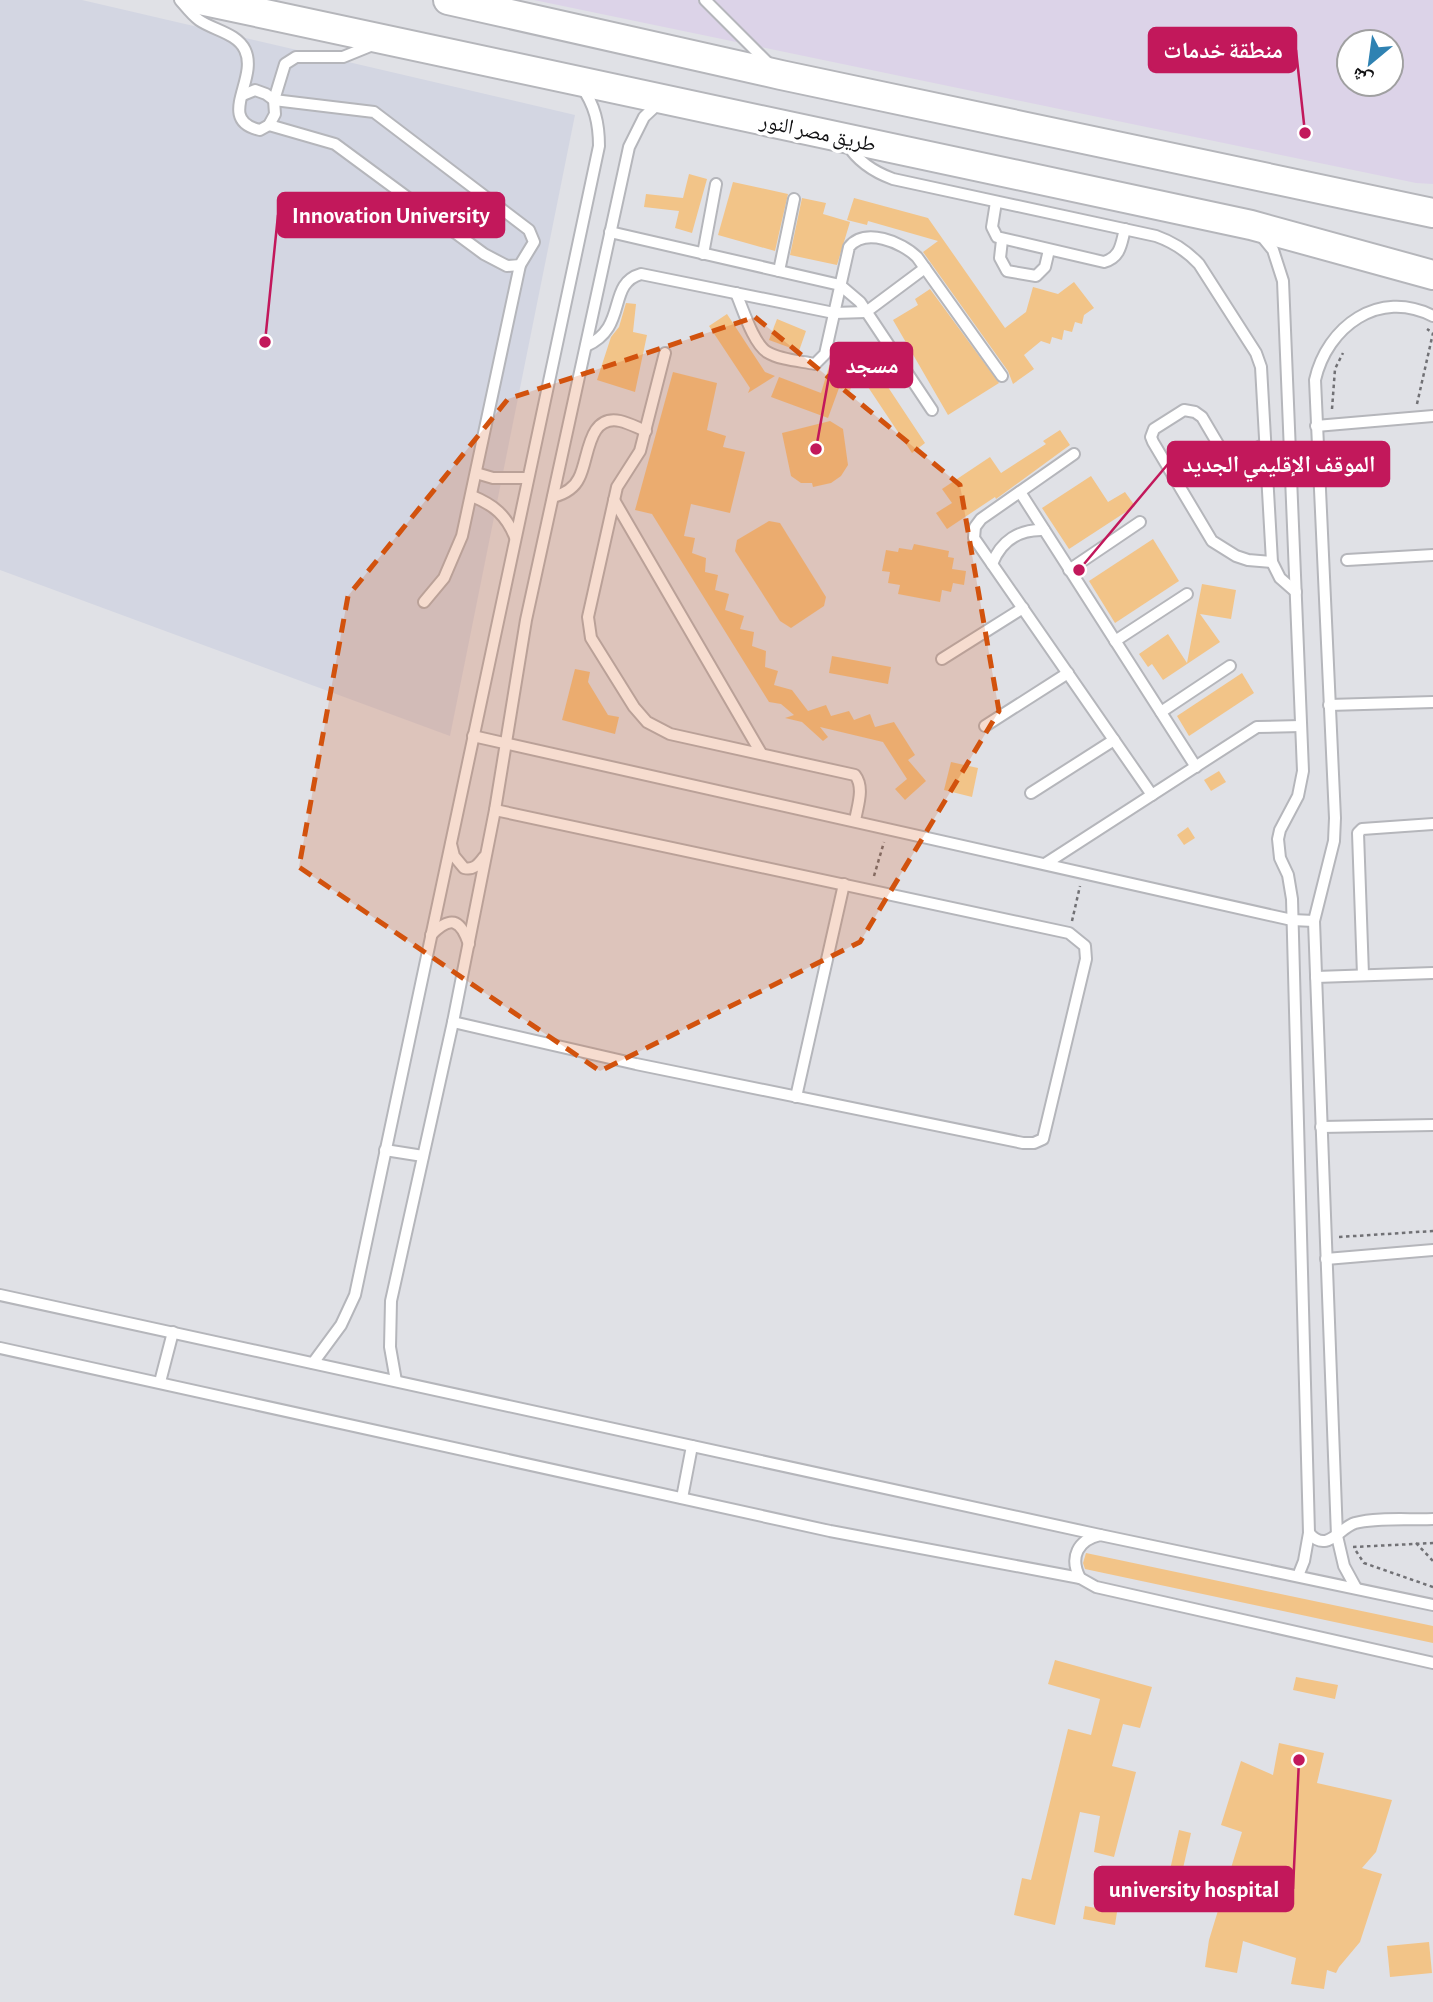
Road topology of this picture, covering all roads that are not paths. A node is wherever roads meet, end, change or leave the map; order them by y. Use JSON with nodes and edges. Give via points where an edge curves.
{"nodes":[{"id":1,"x":180,"y":0,"type":"edge"},
{"id":2,"x":200,"y":0,"type":"edge"},
{"id":3,"x":448,"y":0,"type":"edge"},
{"id":4,"x":705,"y":0,"type":"edge"},
{"id":5,"x":384,"y":40,"type":"junction"},
{"id":6,"x":781,"y":75,"type":"junction"},
{"id":7,"x":578,"y":81,"type":"junction"},
{"id":8,"x":243,"y":95,"type":"junction"},
{"id":9,"x":274,"y":100,"type":"junction"},
{"id":10,"x":663,"y":100,"type":"junction"},
{"id":11,"x":269,"y":125,"type":"junction"},
{"id":12,"x":844,"y":138,"type":"junction"},
{"id":13,"x":716,"y":184,"type":"dead end"},
{"id":14,"x":1433,"y":198,"type":"edge"},
{"id":15,"x":794,"y":199,"type":"dead end"},
{"id":16,"x":996,"y":201,"type":"junction"},
{"id":17,"x":1404,"y":206,"type":"junction"},
{"id":18,"x":1433,"y":213,"type":"edge"},
{"id":19,"x":1251,"y":225,"type":"junction"},
{"id":20,"x":1125,"y":229,"type":"junction"},
{"id":21,"x":610,"y":232,"type":"junction"},
{"id":22,"x":1002,"y":240,"type":"junction"},
{"id":23,"x":1049,"y":250,"type":"junction"},
{"id":24,"x":704,"y":254,"type":"junction"},
{"id":25,"x":520,"y":265,"type":"junction"},
{"id":26,"x":925,"y":268,"type":"junction"},
{"id":27,"x":779,"y":271,"type":"junction"},
{"id":28,"x":1430,"y":275,"type":"edge"},
{"id":29,"x":840,"y":285,"type":"junction"},
{"id":30,"x":736,"y":293,"type":"junction"},
{"id":31,"x":866,"y":312,"type":"junction"},
{"id":32,"x":834,"y":313,"type":"junction"},
{"id":33,"x":1433,"y":316,"type":"edge"},
{"id":34,"x":586,"y":346,"type":"junction"},
{"id":35,"x":665,"y":353,"type":"dead end"},
{"id":36,"x":1002,"y":376,"type":"dead end"},
{"id":37,"x":932,"y":410,"type":"dead end"},
{"id":38,"x":1433,"y":416,"type":"edge"},
{"id":39,"x":1316,"y":426,"type":"junction"},
{"id":40,"x":646,"y":431,"type":"junction"},
{"id":41,"x":1265,"y":443,"type":"junction"},
{"id":42,"x":1074,"y":454,"type":"dead end"},
{"id":43,"x":1228,"y":462,"type":"junction"},
{"id":44,"x":476,"y":474,"type":"junction"},
{"id":45,"x":528,"y":478,"type":"junction"},
{"id":46,"x":1238,"y":478,"type":"dead end"},
{"id":47,"x":1020,"y":492,"type":"junction"},
{"id":48,"x":472,"y":496,"type":"junction"},
{"id":49,"x":553,"y":497,"type":"junction"},
{"id":50,"x":614,"y":500,"type":"junction"},
{"id":51,"x":1140,"y":523,"type":"dead end"},
{"id":52,"x":1044,"y":530,"type":"junction"},
{"id":53,"x":515,"y":537,"type":"junction"},
{"id":54,"x":1433,"y":555,"type":"edge"},
{"id":55,"x":1347,"y":560,"type":"dead end"},
{"id":56,"x":1272,"y":562,"type":"junction"},
{"id":57,"x":992,"y":564,"type":"junction"},
{"id":58,"x":1069,"y":570,"type":"junction"},
{"id":59,"x":1296,"y":592,"type":"junction"},
{"id":60,"x":1187,"y":594,"type":"dead end"},
{"id":61,"x":424,"y":602,"type":"dead end"},
{"id":62,"x":1023,"y":608,"type":"junction"},
{"id":63,"x":1115,"y":641,"type":"junction"},
{"id":64,"x":942,"y":659,"type":"dead end"},
{"id":65,"x":1230,"y":666,"type":"dead end"},
{"id":66,"x":1068,"y":673,"type":"junction"},
{"id":67,"x":1433,"y":702,"type":"edge"},
{"id":68,"x":1329,"y":705,"type":"junction"},
{"id":69,"x":1161,"y":712,"type":"junction"},
{"id":70,"x":985,"y":726,"type":"dead end"},
{"id":71,"x":1301,"y":726,"type":"junction"},
{"id":72,"x":473,"y":736,"type":"junction"},
{"id":73,"x":1114,"y":740,"type":"junction"},
{"id":74,"x":506,"y":743,"type":"junction"},
{"id":75,"x":761,"y":753,"type":"junction"},
{"id":76,"x":1196,"y":767,"type":"junction"},
{"id":77,"x":1031,"y":793,"type":"dead end"},
{"id":78,"x":1152,"y":795,"type":"junction"},
{"id":79,"x":495,"y":810,"type":"junction"},
{"id":80,"x":855,"y":821,"type":"junction"},
{"id":81,"x":1433,"y":824,"type":"edge"},
{"id":82,"x":451,"y":841,"type":"junction"},
{"id":83,"x":486,"y":855,"type":"junction"},
{"id":84,"x":1045,"y":864,"type":"junction"},
{"id":85,"x":844,"y":884,"type":"junction"},
{"id":86,"x":1292,"y":920,"type":"junction"},
{"id":87,"x":1314,"y":921,"type":"junction"},
{"id":88,"x":431,"y":935,"type":"junction"},
{"id":89,"x":468,"y":944,"type":"junction"},
{"id":90,"x":1433,"y":973,"type":"edge"},
{"id":91,"x":1363,"y":975,"type":"junction"},
{"id":92,"x":1315,"y":976,"type":"junction"},
{"id":93,"x":453,"y":1022,"type":"junction"},
{"id":94,"x":796,"y":1097,"type":"junction"},
{"id":95,"x":1433,"y":1125,"type":"edge"},
{"id":96,"x":1321,"y":1128,"type":"junction"},
{"id":97,"x":385,"y":1150,"type":"junction"},
{"id":98,"x":424,"y":1156,"type":"junction"},
{"id":99,"x":1433,"y":1250,"type":"edge"},
{"id":100,"x":1326,"y":1259,"type":"junction"},
{"id":101,"x":0,"y":1295,"type":"edge"},
{"id":102,"x":173,"y":1332,"type":"junction"},
{"id":103,"x":0,"y":1348,"type":"edge"},
{"id":104,"x":313,"y":1363,"type":"junction"},
{"id":105,"x":396,"y":1381,"type":"junction"},
{"id":106,"x":160,"y":1382,"type":"junction"},
{"id":107,"x":692,"y":1446,"type":"junction"},
{"id":108,"x":682,"y":1498,"type":"junction"},
{"id":109,"x":1433,"y":1520,"type":"edge"},
{"id":110,"x":1309,"y":1534,"type":"junction"},
{"id":111,"x":1100,"y":1535,"type":"junction"},
{"id":112,"x":1337,"y":1536,"type":"junction"},
{"id":113,"x":1298,"y":1576,"type":"junction"},
{"id":114,"x":1080,"y":1577,"type":"junction"},
{"id":115,"x":1356,"y":1588,"type":"junction"},
{"id":116,"x":1433,"y":1605,"type":"edge"},
{"id":117,"x":1433,"y":1663,"type":"edge"}],
"edges":[{"from":1,"to":8,"type":"lane","via":[[198,20],[238,41],[246,51]]},
{"from":2,"to":5,"type":"street","name":"طريق مصر النور"},
{"from":3,"to":6,"type":"street"},
{"from":4,"to":6,"type":"lane"},
{"from":5,"to":7,"type":"street","name":"طريق مصر النور"},
{"from":5,"to":9,"type":"lane","via":[[342,57],[296,57],[285,64]]},
{"from":6,"to":17,"type":"street"},
{"from":7,"to":10,"type":"street","name":"طريق مصر النور"},
{"from":7,"to":45,"type":"lane","via":[[592,105],[599,146]]},
{"from":8,"to":9,"type":"lane","via":[[255,90]]},
{"from":8,"to":11,"type":"lane","via":[[239,117],[247,127],[260,130]]},
{"from":9,"to":11,"type":"lane","via":[[275,114]]},
{"from":9,"to":25,"type":"lane","via":[[374,112],[529,230],[534,242]]},
{"from":10,"to":12,"type":"street","name":"طريق مصر النور"},
{"from":10,"to":21,"type":"lane","via":[[644,117],[632,137]]},
{"from":11,"to":25,"type":"lane","via":[[335,144],[484,254],[507,266]]},
{"from":12,"to":16,"type":"lane","via":[[858,159],[893,180]]},
{"from":12,"to":19,"type":"street","name":"طريق مصر النور"},
{"from":13,"to":24,"type":"lane"},
{"from":14,"to":17,"type":"street"},
{"from":15,"to":27,"type":"lane"},
{"from":16,"to":20,"type":"lane"},
{"from":16,"to":22,"type":"lane","via":[[992,227]]},
{"from":17,"to":18,"type":"street"},
{"from":19,"to":28,"type":"street","name":"طريق مصر النور"},
{"from":19,"to":59,"type":"lane","via":[[1273,250],[1283,281]]},
{"from":20,"to":23,"type":"lane","via":[[1119,252],[1108,261]]},
{"from":20,"to":41,"type":"lane","via":[[1169,240],[1199,264],[1259,359]]},
{"from":21,"to":24,"type":"lane"},
{"from":21,"to":34,"type":"lane"},
{"from":22,"to":23,"type":"lane"},
{"from":22,"to":23,"type":"lane","via":[[1002,266],[1033,277],[1045,267]]},
{"from":24,"to":27,"type":"lane"},
{"from":25,"to":44,"type":"lane"},
{"from":26,"to":29,"type":"lane","via":[[907,248],[862,237],[849,247]]},
{"from":26,"to":31,"type":"lane"},
{"from":26,"to":36,"type":"lane"},
{"from":27,"to":29,"type":"lane"},
{"from":29,"to":31,"type":"lane"},
{"from":29,"to":32,"type":"lane"},
{"from":30,"to":32,"type":"lane"},
{"from":30,"to":32,"type":"lane","via":[[759,344],[775,355],[816,364],[825,354]]},
{"from":30,"to":34,"type":"lane","via":[[634,276],[624,285],[607,331]]},
{"from":31,"to":32,"type":"lane"},
{"from":31,"to":37,"type":"lane"},
{"from":33,"to":39,"type":"lane","via":[[1392,307],[1364,314],[1340,330],[1318,366]]},
{"from":34,"to":49,"type":"lane"},
{"from":35,"to":40,"type":"lane"},
{"from":38,"to":39,"type":"lane"},
{"from":39,"to":68,"type":"lane"},
{"from":40,"to":49,"type":"lane","via":[[620,421],[601,425],[592,435],[579,479],[568,491]]},
{"from":40,"to":50,"type":"lane"},
{"from":41,"to":43,"type":"lane"},
{"from":41,"to":56,"type":"lane"},
{"from":42,"to":47,"type":"lane"},
{"from":43,"to":46,"type":"lane"},
{"from":43,"to":56,"type":"lane","via":[[1195,412],[1184,410],[1156,425],[1152,432],[1153,442],[1212,541],[1236,556]]},
{"from":44,"to":45,"type":"lane"},
{"from":44,"to":48,"type":"lane"},
{"from":45,"to":53,"type":"lane"},
{"from":47,"to":52,"type":"lane"},
{"from":47,"to":57,"type":"lane","via":[[975,527],[974,538]]},
{"from":48,"to":53,"type":"lane","via":[[500,512]]},
{"from":48,"to":61,"type":"lane","via":[[444,578]]},
{"from":49,"to":74,"type":"lane"},
{"from":50,"to":75,"type":"lane"},
{"from":50,"to":75,"type":"lane","via":[[588,617],[592,638],[634,707],[654,727]]},
{"from":51,"to":58,"type":"lane"},
{"from":52,"to":57,"type":"lane","via":[[1016,535],[1001,547]]},
{"from":52,"to":58,"type":"lane"},
{"from":53,"to":72,"type":"lane"},
{"from":54,"to":55,"type":"lane"},
{"from":56,"to":59,"type":"lane","via":[[1280,578]]},
{"from":57,"to":62,"type":"lane"},
{"from":58,"to":63,"type":"lane"},
{"from":59,"to":71,"type":"lane"},
{"from":60,"to":63,"type":"lane"},
{"from":62,"to":64,"type":"lane"},
{"from":62,"to":66,"type":"lane"},
{"from":63,"to":69,"type":"lane"},
{"from":65,"to":69,"type":"lane"},
{"from":66,"to":70,"type":"lane"},
{"from":66,"to":73,"type":"lane"},
{"from":67,"to":68,"type":"lane"},
{"from":68,"to":87,"type":"lane","via":[[1335,830]]},
{"from":69,"to":76,"type":"lane"},
{"from":71,"to":76,"type":"lane","via":[[1257,727]]},
{"from":71,"to":86,"type":"lane","via":[[1301,783],[1278,839],[1291,886]]},
{"from":72,"to":74,"type":"lane"},
{"from":72,"to":82,"type":"lane"},
{"from":73,"to":77,"type":"lane"},
{"from":73,"to":78,"type":"lane"},
{"from":74,"to":79,"type":"lane"},
{"from":74,"to":80,"type":"lane"},
{"from":75,"to":80,"type":"lane","via":[[855,775],[861,790]]},
{"from":76,"to":78,"type":"lane"},
{"from":78,"to":84,"type":"lane"},
{"from":79,"to":83,"type":"lane"},
{"from":79,"to":85,"type":"lane"},
{"from":80,"to":84,"type":"lane"},
{"from":81,"to":91,"type":"lane","via":[[1358,833]]},
{"from":82,"to":83,"type":"lane","via":[[454,856],[464,868],[478,866]]},
{"from":82,"to":88,"type":"lane"},
{"from":83,"to":89,"type":"lane"},
{"from":84,"to":86,"type":"lane"},
{"from":85,"to":94,"type":"lane"},
{"from":85,"to":94,"type":"lane","via":[[1069,933],[1085,946],[1086,959],[1043,1139],[1023,1143]]},
{"from":86,"to":87,"type":"lane"},
{"from":86,"to":110,"type":"lane"},
{"from":87,"to":92,"type":"lane"},
{"from":88,"to":89,"type":"lane","via":[[454,922]]},
{"from":88,"to":97,"type":"lane"},
{"from":89,"to":93,"type":"lane"},
{"from":90,"to":91,"type":"lane"},
{"from":91,"to":92,"type":"lane"},
{"from":92,"to":96,"type":"lane"},
{"from":93,"to":94,"type":"lane"},
{"from":93,"to":98,"type":"lane"},
{"from":95,"to":96,"type":"lane"},
{"from":96,"to":100,"type":"lane"},
{"from":97,"to":98,"type":"lane"},
{"from":97,"to":104,"type":"lane","via":[[355,1295],[341,1325]]},
{"from":98,"to":105,"type":"lane","via":[[389,1315]]},
{"from":99,"to":100,"type":"lane"},
{"from":100,"to":112,"type":"lane"},
{"from":101,"to":102,"type":"lane"},
{"from":102,"to":104,"type":"lane"},
{"from":102,"to":106,"type":"lane"},
{"from":103,"to":106,"type":"lane"},
{"from":104,"to":105,"type":"lane"},
{"from":105,"to":107,"type":"lane"},
{"from":106,"to":108,"type":"lane"},
{"from":107,"to":108,"type":"lane"},
{"from":107,"to":111,"type":"lane"},
{"from":108,"to":114,"type":"lane"},
{"from":109,"to":112,"type":"lane","via":[[1360,1522]]},
{"from":110,"to":112,"type":"lane","via":[[1321,1542]]},
{"from":110,"to":113,"type":"lane"},
{"from":111,"to":113,"type":"lane"},
{"from":111,"to":114,"type":"lane","via":[[1082,1542],[1077,1550],[1074,1559]]},
{"from":112,"to":115,"type":"lane","via":[[1344,1566]]},
{"from":113,"to":115,"type":"lane"},
{"from":114,"to":117,"type":"lane","via":[[1096,1587]]},
{"from":115,"to":116,"type":"lane"}]}
